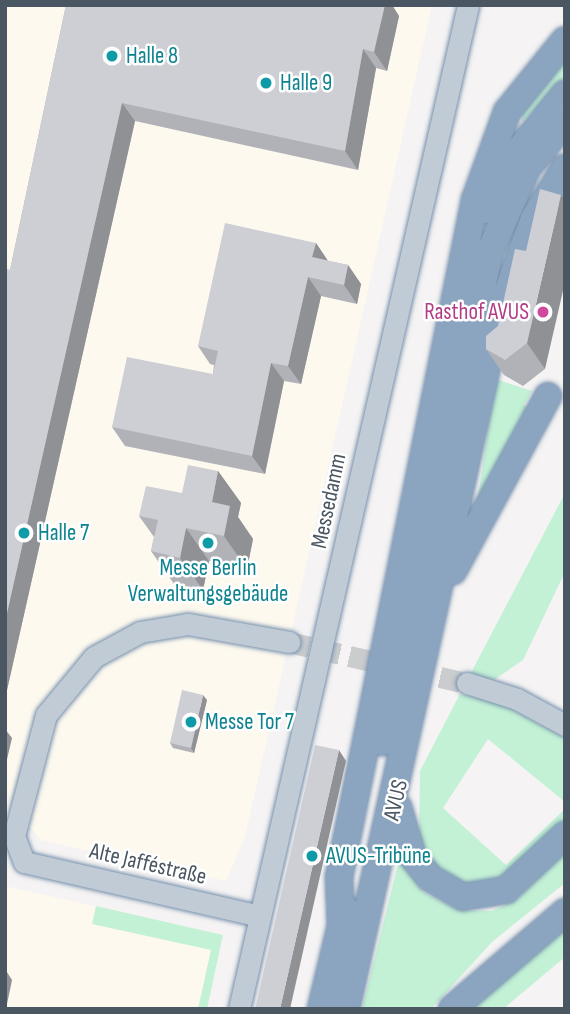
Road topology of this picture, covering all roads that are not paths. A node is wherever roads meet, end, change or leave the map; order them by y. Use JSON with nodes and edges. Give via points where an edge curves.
{"nodes":[{"id":1,"x":468,"y":5,"type":"edge"},
{"id":2,"x":565,"y":40,"type":"edge"},
{"id":3,"x":565,"y":94,"type":"edge"},
{"id":4,"x":565,"y":122,"type":"edge"},
{"id":5,"x":565,"y":168,"type":"edge"},
{"id":6,"x":468,"y":254,"type":"junction"},
{"id":7,"x":548,"y":396,"type":"dead end"},
{"id":8,"x":442,"y":591,"type":"junction"},
{"id":9,"x":289,"y":642,"type":"tunnel mouth"},
{"id":10,"x":467,"y":683,"type":"tunnel mouth"},
{"id":11,"x":565,"y":725,"type":"edge"},
{"id":12,"x":397,"y":799,"type":"junction"},
{"id":13,"x":565,"y":835,"type":"edge"},
{"id":14,"x":565,"y":912,"type":"edge"},
{"id":15,"x":260,"y":916,"type":"junction"},
{"id":16,"x":341,"y":927,"type":"junction"},
{"id":17,"x":240,"y":1009,"type":"edge"},
{"id":18,"x":321,"y":1009,"type":"edge"},
{"id":19,"x":346,"y":1009,"type":"edge"},
{"id":20,"x":452,"y":1009,"type":"edge"}],
"edges":[{"from":1,"to":15,"type":"main road","name":"Messedamm"},
{"from":2,"to":6,"type":"highway","via":[[507,112],[482,173]]},
{"from":3,"to":6,"type":"highway","via":[[507,165]]},
{"from":4,"to":16,"type":"highway","via":[[527,167],[490,251]]},
{"from":5,"to":8,"type":"highway","name":"AVUS","via":[[534,218],[497,321]]},
{"from":6,"to":16,"type":"highway","via":[[339,877]]},
{"from":7,"to":8,"type":"highway"},
{"from":8,"to":12,"type":"highway","name":"AVUS"},
{"from":9,"to":15,"type":"main road","name":"Alte Jafféstraße","via":[[179,625],[127,637],[94,657],[59,693],[35,742],[14,836],[24,862]]},
{"from":10,"to":11,"type":"main road","via":[[517,699]]},
{"from":12,"to":13,"type":"highway","via":[[413,857],[430,878],[463,897],[506,890]]},
{"from":12,"to":19,"type":"highway","name":"AVUS"},
{"from":14,"to":20,"type":"highway"},
{"from":15,"to":17,"type":"main road","name":"Messedamm"},
{"from":16,"to":18,"type":"highway"}]}
